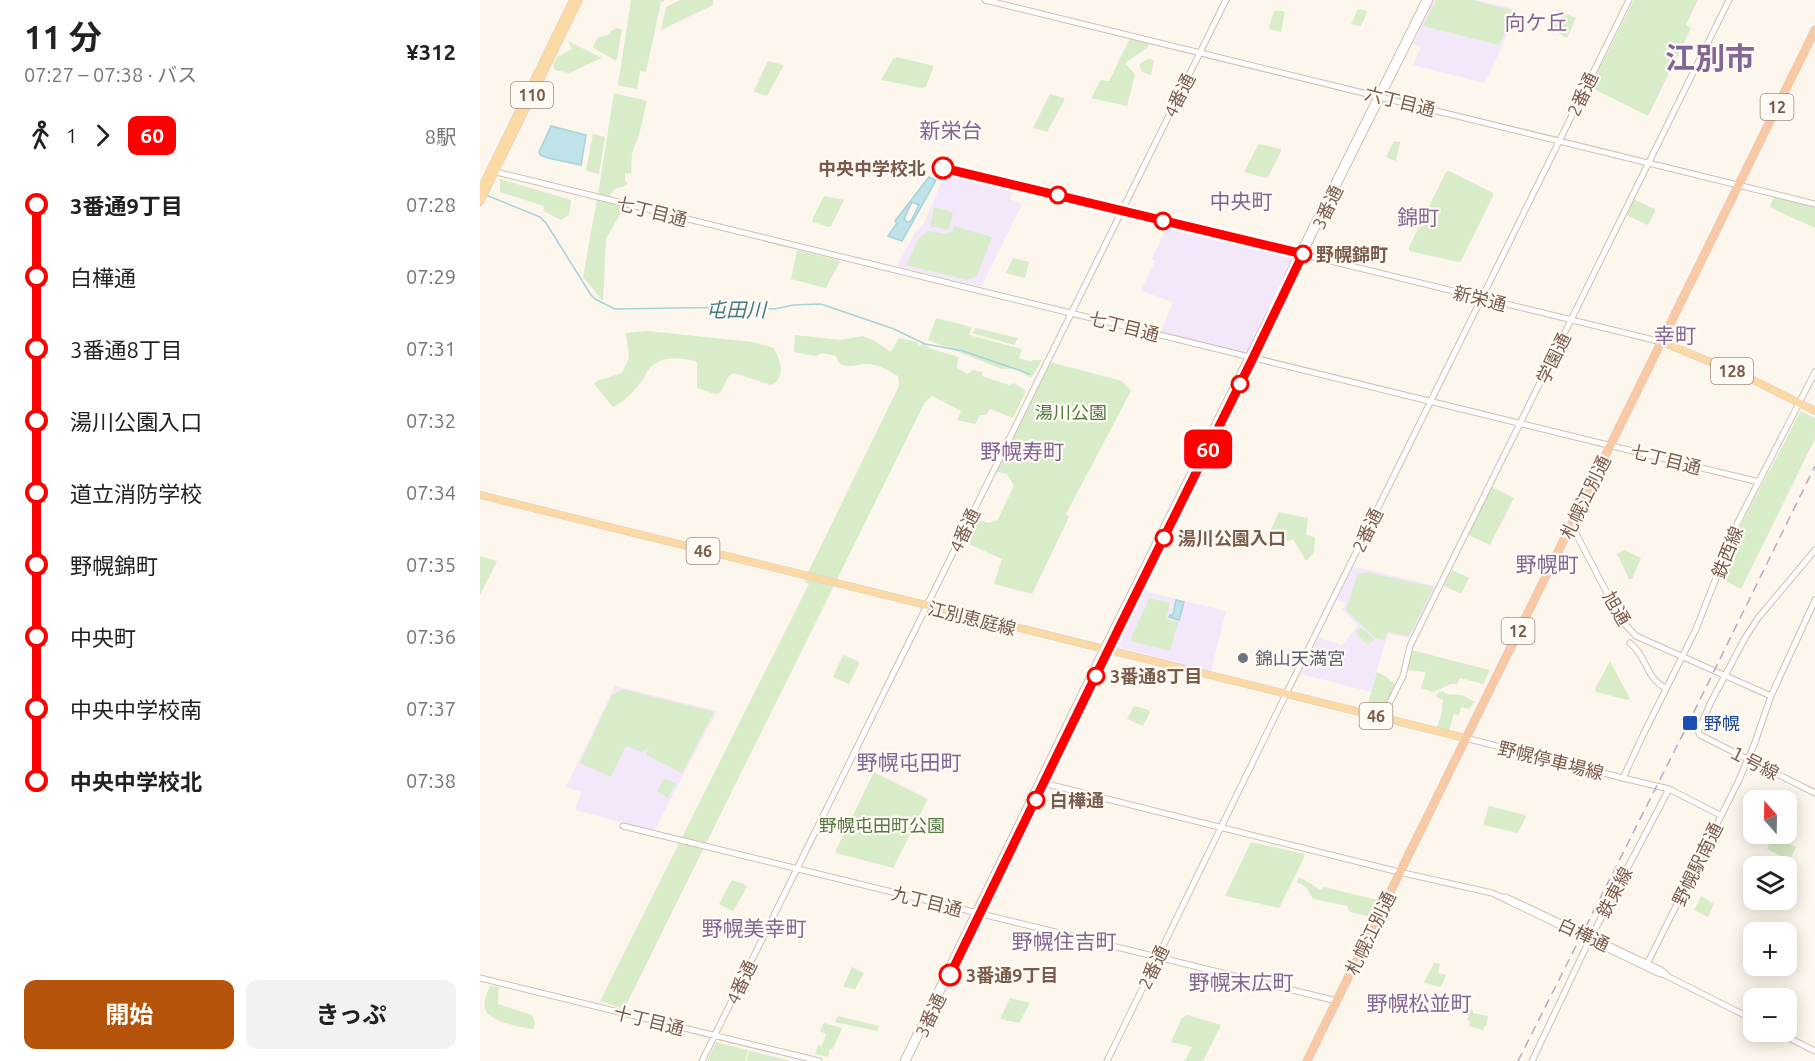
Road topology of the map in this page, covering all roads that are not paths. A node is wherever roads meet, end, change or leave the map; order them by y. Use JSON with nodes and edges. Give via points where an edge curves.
{"nodes":[{"id":1,"x":573,"y":0,"type":"edge"},
{"id":2,"x":579,"y":0,"type":"edge"},
{"id":3,"x":986,"y":0,"type":"edge"},
{"id":4,"x":1226,"y":0,"type":"edge"},
{"id":5,"x":1425,"y":0,"type":"edge"},
{"id":6,"x":1430,"y":0,"type":"edge"},
{"id":7,"x":1629,"y":0,"type":"edge"},
{"id":8,"x":1728,"y":0,"type":"edge"},
{"id":9,"x":1815,"y":30,"type":"edge"},
{"id":10,"x":1200,"y":52,"type":"junction"},
{"id":11,"x":1379,"y":96,"type":"junction"},
{"id":12,"x":1559,"y":141,"type":"junction"},
{"id":13,"x":1648,"y":163,"type":"junction"},
{"id":14,"x":492,"y":171,"type":"junction"},
{"id":15,"x":1738,"y":184,"type":"junction"},
{"id":16,"x":482,"y":194,"type":"edge"},
{"id":17,"x":1815,"y":204,"type":"edge"},
{"id":18,"x":1301,"y":254,"type":"junction"},
{"id":19,"x":1482,"y":298,"type":"junction"},
{"id":20,"x":1071,"y":312,"type":"junction"},
{"id":21,"x":1572,"y":320,"type":"junction"},
{"id":22,"x":1662,"y":342,"type":"junction"},
{"id":23,"x":1251,"y":358,"type":"junction"},
{"id":24,"x":1815,"y":372,"type":"edge"},
{"id":25,"x":1431,"y":401,"type":"junction"},
{"id":26,"x":1800,"y":403,"type":"junction"},
{"id":27,"x":1815,"y":411,"type":"edge"},
{"id":28,"x":1520,"y":423,"type":"junction"},
{"id":29,"x":1611,"y":445,"type":"junction"},
{"id":30,"x":1759,"y":482,"type":"junction"},
{"id":31,"x":480,"y":495,"type":"edge"},
{"id":32,"x":1571,"y":524,"type":"junction"},
{"id":33,"x":1815,"y":550,"type":"edge"},
{"id":34,"x":1815,"y":600,"type":"edge"},
{"id":35,"x":927,"y":606,"type":"junction"},
{"id":36,"x":1630,"y":643,"type":"dead end"},
{"id":37,"x":1106,"y":650,"type":"junction"},
{"id":38,"x":1682,"y":656,"type":"junction"},
{"id":39,"x":1725,"y":675,"type":"junction"},
{"id":40,"x":1666,"y":688,"type":"junction"},
{"id":41,"x":1286,"y":694,"type":"junction"},
{"id":42,"x":1771,"y":696,"type":"junction"},
{"id":43,"x":1382,"y":718,"type":"junction"},
{"id":44,"x":1644,"y":733,"type":"joint"},
{"id":45,"x":1465,"y":738,"type":"junction"},
{"id":46,"x":1748,"y":759,"type":"junction"},
{"id":47,"x":1623,"y":778,"type":"junction"},
{"id":48,"x":1042,"y":783,"type":"junction"},
{"id":49,"x":1669,"y":789,"type":"junction"},
{"id":50,"x":1815,"y":793,"type":"edge"},
{"id":51,"x":1720,"y":815,"type":"junction"},
{"id":52,"x":622,"y":826,"type":"dead end"},
{"id":53,"x":1221,"y":827,"type":"junction"},
{"id":54,"x":797,"y":869,"type":"junction"},
{"id":55,"x":1399,"y":872,"type":"junction"},
{"id":56,"x":978,"y":913,"type":"junction"},
{"id":57,"x":1590,"y":939,"type":"junction"},
{"id":58,"x":1158,"y":957,"type":"junction"},
{"id":59,"x":1647,"y":966,"type":"junction"},
{"id":60,"x":480,"y":978,"type":"edge"},
{"id":61,"x":1337,"y":1001,"type":"junction"},
{"id":62,"x":1743,"y":1014,"type":"edge"},
{"id":63,"x":714,"y":1036,"type":"junction"},
{"id":64,"x":1797,"y":1042,"type":"edge"},
{"id":65,"x":1815,"y":1051,"type":"edge"},
{"id":66,"x":702,"y":1061,"type":"edge"},
{"id":67,"x":819,"y":1061,"type":"edge"},
{"id":68,"x":905,"y":1061,"type":"edge"},
{"id":69,"x":1107,"y":1061,"type":"edge"},
{"id":70,"x":1307,"y":1061,"type":"edge"},
{"id":71,"x":1532,"y":1061,"type":"edge"}],
"edges":[{"from":1,"to":14,"type":"main road","number":"110"},
{"from":2,"to":14,"type":"main road","number":"110"},
{"from":3,"to":10,"type":"street","name":"六丁目通"},
{"from":4,"to":10,"type":"street","name":"4番通"},
{"from":5,"to":11,"type":"street","name":"3番通"},
{"from":6,"to":11,"type":"street","name":"3番通"},
{"from":7,"to":12,"type":"street","name":"2番通"},
{"from":8,"to":13,"type":"street","name":"学園通"},
{"from":9,"to":15,"type":"highway","name":"札幌江別通","number":"12"},
{"from":10,"to":11,"type":"street","name":"六丁目通"},
{"from":10,"to":20,"type":"street","name":"4番通"},
{"from":11,"to":12,"type":"street","name":"六丁目通"},
{"from":11,"to":18,"type":"street","name":"3番通"},
{"from":12,"to":13,"type":"street","name":"六丁目通"},
{"from":12,"to":19,"type":"street","name":"2番通"},
{"from":13,"to":15,"type":"street","name":"六丁目通"},
{"from":13,"to":21,"type":"street","name":"学園通"},
{"from":14,"to":16,"type":"main road","number":"110"},
{"from":14,"to":20,"type":"street","name":"七丁目通"},
{"from":15,"to":17,"type":"street","name":"六丁目通"},
{"from":15,"to":22,"type":"highway","name":"札幌江別通","number":"12"},
{"from":18,"to":19,"type":"street","name":"新栄通"},
{"from":18,"to":23,"type":"street","name":"3番通"},
{"from":19,"to":21,"type":"street","name":"新栄通"},
{"from":19,"to":25,"type":"street","name":"2番通"},
{"from":20,"to":23,"type":"street","name":"七丁目通"},
{"from":20,"to":35,"type":"street","name":"4番通"},
{"from":21,"to":22,"type":"street","name":"新栄通"},
{"from":21,"to":28,"type":"street","name":"学園通"},
{"from":22,"to":26,"type":"main road","number":"128"},
{"from":22,"to":29,"type":"highway","name":"札幌江別通","number":"12"},
{"from":23,"to":25,"type":"street","name":"七丁目通"},
{"from":23,"to":37,"type":"street","name":"3番通"},
{"from":24,"to":26,"type":"street","name":"鉄西線"},
{"from":25,"to":28,"type":"street","name":"七丁目通"},
{"from":25,"to":41,"type":"street","name":"2番通"},
{"from":26,"to":27,"type":"main road","number":"128"},
{"from":26,"to":30,"type":"street","name":"鉄西線"},
{"from":28,"to":29,"type":"street","name":"七丁目通"},
{"from":28,"to":43,"type":"street","name":"学園通","via":[[1410,646],[1403,676]]},
{"from":29,"to":30,"type":"street","name":"七丁目通"},
{"from":29,"to":32,"type":"highway","name":"札幌江別通","number":"12"},
{"from":30,"to":38,"type":"street","name":"鉄西線","via":[[1738,522],[1705,609]]},
{"from":31,"to":35,"type":"main road","name":"江別恵庭線","number":"46"},
{"from":32,"to":38,"type":"street","name":"旭通","via":[[1626,626],[1641,639]]},
{"from":32,"to":45,"type":"highway","name":"札幌江別通","number":"12"},
{"from":33,"to":39,"type":"street","via":[[1758,618]]},
{"from":34,"to":42,"type":"street","name":"野幌駅南通"},
{"from":35,"to":37,"type":"main road","name":"江別恵庭線","number":"46"},
{"from":35,"to":54,"type":"street","name":"4番通"},
{"from":36,"to":40,"type":"street","via":[[1655,681]]},
{"from":37,"to":41,"type":"main road","name":"江別恵庭線","number":"46"},
{"from":37,"to":48,"type":"street","name":"3番通"},
{"from":38,"to":39,"type":"street","name":"旭通"},
{"from":38,"to":40,"type":"street","name":"鉄西線"},
{"from":39,"to":42,"type":"street","name":"旭通"},
{"from":39,"to":46,"type":"street","name":"１号線","via":[[1699,734]]},
{"from":40,"to":44,"type":"street","name":"鉄西線"},
{"from":41,"to":43,"type":"main road","name":"江別恵庭線","number":"46"},
{"from":41,"to":53,"type":"street","name":"2番通"},
{"from":42,"to":46,"type":"street","name":"野幌駅南通"},
{"from":43,"to":45,"type":"main road","name":"江別恵庭線","number":"46"},
{"from":44,"to":47,"type":"street","name":"野幌停車場線"},
{"from":45,"to":47,"type":"street","name":"野幌停車場線"},
{"from":45,"to":55,"type":"highway","name":"札幌江別通","number":"12"},
{"from":46,"to":50,"type":"street","name":"１号線"},
{"from":46,"to":51,"type":"street","name":"野幌駅南通"},
{"from":47,"to":49,"type":"street"},
{"from":48,"to":53,"type":"street","name":"白樺通"},
{"from":48,"to":56,"type":"street","name":"3番通"},
{"from":49,"to":51,"type":"street"},
{"from":49,"to":57,"type":"street","name":"鉄東線"},
{"from":51,"to":59,"type":"street","name":"野幌駅南通"},
{"from":52,"to":54,"type":"street","name":"九丁目通"},
{"from":53,"to":55,"type":"street","name":"白樺通"},
{"from":53,"to":58,"type":"street","name":"2番通"},
{"from":54,"to":56,"type":"street","name":"九丁目通"},
{"from":54,"to":63,"type":"street","name":"4番通"},
{"from":55,"to":57,"type":"street","name":"白樺通","via":[[1506,897]]},
{"from":55,"to":61,"type":"highway","name":"札幌江別通","number":"12"},
{"from":56,"to":58,"type":"street","name":"九丁目通"},
{"from":56,"to":68,"type":"street","name":"3番通"},
{"from":57,"to":59,"type":"street","name":"白樺通"},
{"from":57,"to":71,"type":"street","name":"鉄東線"},
{"from":58,"to":61,"type":"street","name":"九丁目通"},
{"from":58,"to":69,"type":"street","name":"2番通"},
{"from":59,"to":62,"type":"street","name":"白樺通"},
{"from":60,"to":63,"type":"street","name":"十丁目通"},
{"from":61,"to":70,"type":"highway","name":"札幌江別通","number":"12"},
{"from":63,"to":66,"type":"street","name":"4番通"},
{"from":63,"to":67,"type":"street","name":"十丁目通"},
{"from":64,"to":65,"type":"street"}]}
